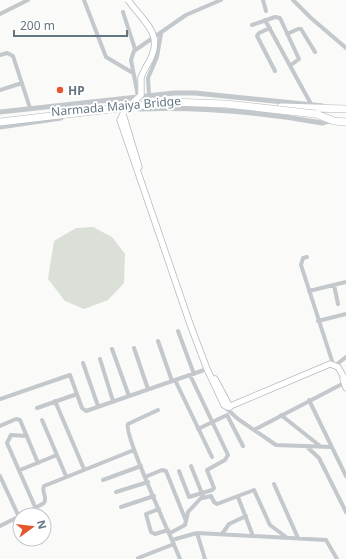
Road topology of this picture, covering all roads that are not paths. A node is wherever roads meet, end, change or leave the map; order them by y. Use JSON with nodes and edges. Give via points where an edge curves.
{"nodes":[{"id":1,"x":28,"y":0,"type":"edge"},
{"id":2,"x":84,"y":0,"type":"edge"},
{"id":3,"x":128,"y":0,"type":"edge"},
{"id":4,"x":203,"y":0,"type":"edge"},
{"id":5,"x":221,"y":0,"type":"edge"},
{"id":6,"x":263,"y":0,"type":"edge"},
{"id":7,"x":293,"y":0,"type":"edge"},
{"id":8,"x":205,"y":6,"type":"junction"},
{"id":9,"x":266,"y":11,"type":"dead end"},
{"id":10,"x":123,"y":12,"type":"dead end"},
{"id":11,"x":0,"y":14,"type":"edge"},
{"id":12,"x":265,"y":20,"type":"junction"},
{"id":13,"x":252,"y":25,"type":"dead end"},
{"id":14,"x":270,"y":28,"type":"junction"},
{"id":15,"x":161,"y":34,"type":"junction"},
{"id":16,"x":287,"y":34,"type":"junction"},
{"id":17,"x":346,"y":48,"type":"edge"},
{"id":18,"x":135,"y":49,"type":"junction"},
{"id":19,"x":315,"y":52,"type":"dead end"},
{"id":20,"x":0,"y":55,"type":"edge"},
{"id":21,"x":291,"y":66,"type":"junction"},
{"id":22,"x":274,"y":71,"type":"dead end"},
{"id":23,"x":134,"y":73,"type":"junction"},
{"id":24,"x":22,"y":84,"type":"junction"},
{"id":25,"x":0,"y":90,"type":"edge"},
{"id":26,"x":149,"y":95,"type":"junction"},
{"id":27,"x":139,"y":96,"type":"junction"},
{"id":28,"x":311,"y":104,"type":"junction"},
{"id":29,"x":30,"y":108,"type":"junction"},
{"id":30,"x":331,"y":110,"type":"junction"},
{"id":31,"x":346,"y":110,"type":"edge"},
{"id":32,"x":0,"y":112,"type":"edge"},
{"id":33,"x":125,"y":112,"type":"junction"},
{"id":34,"x":317,"y":112,"type":"junction"},
{"id":35,"x":0,"y":118,"type":"edge"},
{"id":36,"x":332,"y":120,"type":"junction"},
{"id":37,"x":0,"y":122,"type":"edge"},
{"id":38,"x":346,"y":122,"type":"edge"},
{"id":39,"x":0,"y":126,"type":"edge"},
{"id":40,"x":307,"y":257,"type":"dead end"},
{"id":41,"x":346,"y":282,"type":"edge"},
{"id":42,"x":334,"y":285,"type":"junction"},
{"id":43,"x":309,"y":291,"type":"junction"},
{"id":44,"x":338,"y":304,"type":"dead end"},
{"id":45,"x":346,"y":314,"type":"edge"},
{"id":46,"x":318,"y":321,"type":"junction"},
{"id":47,"x":178,"y":331,"type":"dead end"},
{"id":48,"x":158,"y":341,"type":"dead end"},
{"id":49,"x":112,"y":348,"type":"dead end"},
{"id":50,"x":134,"y":348,"type":"dead end"},
{"id":51,"x":346,"y":357,"type":"edge"},
{"id":52,"x":100,"y":359,"type":"dead end"},
{"id":53,"x":83,"y":363,"type":"dead end"},
{"id":54,"x":334,"y":365,"type":"junction"},
{"id":55,"x":207,"y":369,"type":"junction"},
{"id":56,"x":192,"y":374,"type":"junction"},
{"id":57,"x":173,"y":380,"type":"junction"},
{"id":58,"x":345,"y":384,"type":"edge"},
{"id":59,"x":148,"y":389,"type":"junction"},
{"id":60,"x":77,"y":394,"type":"junction"},
{"id":61,"x":129,"y":396,"type":"junction"},
{"id":62,"x":0,"y":399,"type":"edge"},
{"id":63,"x":309,"y":400,"type":"junction"},
{"id":64,"x":55,"y":401,"type":"junction"},
{"id":65,"x":113,"y":401,"type":"junction"},
{"id":66,"x":98,"y":406,"type":"junction"},
{"id":67,"x":228,"y":407,"type":"junction"},
{"id":68,"x":37,"y":408,"type":"dead end"},
{"id":69,"x":158,"y":410,"type":"dead end"},
{"id":70,"x":281,"y":415,"type":"junction"},
{"id":71,"x":42,"y":420,"type":"dead end"},
{"id":72,"x":213,"y":422,"type":"junction"},
{"id":73,"x":0,"y":426,"type":"edge"},
{"id":74,"x":198,"y":429,"type":"junction"},
{"id":75,"x":254,"y":430,"type":"junction"},
{"id":76,"x":27,"y":436,"type":"junction"},
{"id":77,"x":244,"y":446,"type":"dead end"},
{"id":78,"x":306,"y":446,"type":"junction"},
{"id":79,"x":320,"y":446,"type":"junction"},
{"id":80,"x":331,"y":447,"type":"junction"},
{"id":81,"x":134,"y":450,"type":"junction"},
{"id":82,"x":57,"y":455,"type":"junction"},
{"id":83,"x":212,"y":457,"type":"dead end"},
{"id":84,"x":38,"y":463,"type":"junction"},
{"id":85,"x":141,"y":466,"type":"junction"},
{"id":86,"x":191,"y":466,"type":"dead end"},
{"id":87,"x":84,"y":469,"type":"junction"},
{"id":88,"x":20,"y":470,"type":"junction"},
{"id":89,"x":179,"y":471,"type":"dead end"},
{"id":90,"x":0,"y":476,"type":"edge"},
{"id":91,"x":66,"y":476,"type":"junction"},
{"id":92,"x":346,"y":476,"type":"edge"},
{"id":93,"x":145,"y":477,"type":"junction"},
{"id":94,"x":103,"y":480,"type":"dead end"},
{"id":95,"x":148,"y":482,"type":"junction"},
{"id":96,"x":274,"y":484,"type":"dead end"},
{"id":97,"x":116,"y":492,"type":"dead end"},
{"id":98,"x":154,"y":496,"type":"junction"},
{"id":99,"x":203,"y":496,"type":"junction"},
{"id":100,"x":238,"y":497,"type":"junction"},
{"id":101,"x":16,"y":507,"type":"edge"},
{"id":102,"x":35,"y":507,"type":"edge"},
{"id":103,"x":38,"y":507,"type":"edge"},
{"id":104,"x":121,"y":507,"type":"dead end"},
{"id":105,"x":159,"y":509,"type":"junction"},
{"id":106,"x":346,"y":512,"type":"edge"},
{"id":107,"x":246,"y":516,"type":"junction"},
{"id":108,"x":12,"y":520,"type":"edge"},
{"id":109,"x":186,"y":521,"type":"junction"},
{"id":110,"x":0,"y":526,"type":"edge"},
{"id":111,"x":169,"y":531,"type":"junction"},
{"id":112,"x":197,"y":533,"type":"junction"},
{"id":113,"x":222,"y":534,"type":"junction"},
{"id":114,"x":253,"y":536,"type":"junction"},
{"id":115,"x":288,"y":537,"type":"junction"},
{"id":116,"x":298,"y":538,"type":"junction"},
{"id":117,"x":173,"y":542,"type":"junction"},
{"id":118,"x":138,"y":558,"type":"dead end"},
{"id":119,"x":180,"y":559,"type":"edge"},
{"id":120,"x":205,"y":559,"type":"edge"},
{"id":121,"x":337,"y":559,"type":"edge"}],
"edges":[{"from":1,"to":11,"type":"street"},
{"from":2,"to":23,"type":"street","via":[[106,57]]},
{"from":3,"to":27,"type":"main road","bridge":true,"via":[[152,30],[154,38],[153,55],[141,77]]},
{"from":4,"to":8,"type":"street"},
{"from":5,"to":8,"type":"street"},
{"from":6,"to":9,"type":"street"},
{"from":7,"to":17,"type":"street"},
{"from":8,"to":15,"type":"street","via":[[179,20]]},
{"from":10,"to":18,"type":"street"},
{"from":12,"to":13,"type":"street"},
{"from":12,"to":14,"type":"street"},
{"from":12,"to":16,"type":"street","via":[[278,17]]},
{"from":14,"to":21,"type":"street"},
{"from":14,"to":22,"type":"street","via":[[256,36]]},
{"from":15,"to":18,"type":"street"},
{"from":15,"to":26,"type":"street","via":[[157,57],[148,78]]},
{"from":16,"to":19,"type":"street","via":[[302,29]]},
{"from":16,"to":21,"type":"street","via":[[299,59]]},
{"from":18,"to":23,"type":"street","via":[[131,54]]},
{"from":20,"to":24,"type":"street","via":[[7,53],[13,56]]},
{"from":21,"to":28,"type":"street"},
{"from":23,"to":27,"type":"street"},
{"from":24,"to":25,"type":"street"},
{"from":24,"to":29,"type":"street"},
{"from":26,"to":27,"type":"street"},
{"from":26,"to":28,"type":"street","via":[[195,93]]},
{"from":27,"to":29,"type":"street"},
{"from":27,"to":33,"type":"main road"},
{"from":28,"to":30,"type":"street"},
{"from":29,"to":32,"type":"street"},
{"from":30,"to":31,"type":"highway"},
{"from":30,"to":34,"type":"highway"},
{"from":33,"to":36,"type":"street","via":[[205,109],[322,123]]},
{"from":33,"to":39,"type":"street"},
{"from":33,"to":55,"type":"main road","via":[[120,120],[150,212]]},
{"from":33,"to":67,"type":"main road","via":[[153,211],[210,368]]},
{"from":34,"to":35,"type":"highway","name":"Narmada Maiya Bridge","bridge":true,"via":[[229,101],[178,99]]},
{"from":34,"to":36,"type":"highway"},
{"from":34,"to":37,"type":"highway","bridge":true,"via":[[170,102]]},
{"from":36,"to":38,"type":"highway"},
{"from":40,"to":43,"type":"street","via":[[303,258],[300,265]]},
{"from":41,"to":42,"type":"street"},
{"from":42,"to":43,"type":"street"},
{"from":42,"to":44,"type":"street"},
{"from":43,"to":46,"type":"street"},
{"from":45,"to":46,"type":"street"},
{"from":46,"to":54,"type":"street"},
{"from":47,"to":56,"type":"street"},
{"from":48,"to":57,"type":"street"},
{"from":49,"to":61,"type":"street"},
{"from":50,"to":59,"type":"street"},
{"from":51,"to":54,"type":"street"},
{"from":52,"to":65,"type":"street"},
{"from":53,"to":66,"type":"street"},
{"from":54,"to":58,"type":"main road","via":[[341,371]]},
{"from":54,"to":67,"type":"main road"},
{"from":55,"to":56,"type":"street"},
{"from":55,"to":67,"type":"main road","via":[[218,395]]},
{"from":56,"to":57,"type":"street"},
{"from":56,"to":72,"type":"street"},
{"from":57,"to":59,"type":"street"},
{"from":57,"to":74,"type":"street"},
{"from":58,"to":63,"type":"street"},
{"from":59,"to":61,"type":"street"},
{"from":60,"to":62,"type":"street","via":[[70,375]]},
{"from":60,"to":64,"type":"street"},
{"from":60,"to":66,"type":"street","via":[[83,410]]},
{"from":61,"to":65,"type":"street"},
{"from":63,"to":70,"type":"street"},
{"from":63,"to":80,"type":"street"},
{"from":64,"to":68,"type":"street"},
{"from":64,"to":87,"type":"street"},
{"from":65,"to":66,"type":"street"},
{"from":67,"to":75,"type":"street"},
{"from":69,"to":81,"type":"street","via":[[127,426]]},
{"from":70,"to":75,"type":"street"},
{"from":70,"to":79,"type":"street"},
{"from":71,"to":82,"type":"street"},
{"from":72,"to":74,"type":"street"},
{"from":72,"to":77,"type":"street","via":[[224,416],[229,417]]},
{"from":72,"to":99,"type":"street","via":[[228,455],[225,460],[207,470],[214,488]]},
{"from":73,"to":76,"type":"street","via":[[18,418]]},
{"from":74,"to":83,"type":"street"},
{"from":75,"to":78,"type":"street","via":[[276,445]]},
{"from":76,"to":84,"type":"street"},
{"from":76,"to":88,"type":"street","via":[[11,436],[8,441]]},
{"from":78,"to":79,"type":"street"},
{"from":78,"to":106,"type":"street","via":[[319,458]]},
{"from":79,"to":80,"type":"street"},
{"from":80,"to":92,"type":"street"},
{"from":81,"to":85,"type":"street"},
{"from":81,"to":87,"type":"street"},
{"from":82,"to":84,"type":"street"},
{"from":82,"to":91,"type":"street"},
{"from":84,"to":88,"type":"street"},
{"from":85,"to":93,"type":"street"},
{"from":85,"to":94,"type":"street"},
{"from":86,"to":99,"type":"street"},
{"from":87,"to":91,"type":"street"},
{"from":88,"to":102,"type":"street"},
{"from":89,"to":99,"type":"street","via":[[189,497]]},
{"from":90,"to":101,"type":"street"},
{"from":91,"to":103,"type":"street","via":[[44,486],[45,500]]},
{"from":93,"to":95,"type":"street"},
{"from":93,"to":109,"type":"street","via":[[166,471]]},
{"from":95,"to":97,"type":"street"},
{"from":95,"to":98,"type":"street"},
{"from":96,"to":116,"type":"street"},
{"from":98,"to":104,"type":"street"},
{"from":98,"to":105,"type":"street"},
{"from":99,"to":100,"type":"street","via":[[211,496],[217,504]]},
{"from":99,"to":109,"type":"street","via":[[188,512]]},
{"from":100,"to":107,"type":"street"},
{"from":100,"to":115,"type":"street","via":[[251,491],[255,492],[270,525]]},
{"from":105,"to":111,"type":"street"},
{"from":105,"to":111,"type":"street","via":[[146,514],[151,532],[155,534]]},
{"from":107,"to":113,"type":"street","via":[[229,524]]},
{"from":107,"to":114,"type":"street"},
{"from":108,"to":110,"type":"street"},
{"from":109,"to":111,"type":"street","via":[[182,527]]},
{"from":111,"to":117,"type":"street"},
{"from":112,"to":113,"type":"street"},
{"from":112,"to":117,"type":"street"},
{"from":112,"to":120,"type":"street"},
{"from":113,"to":114,"type":"street"},
{"from":114,"to":115,"type":"street"},
{"from":115,"to":116,"type":"street"},
{"from":116,"to":121,"type":"street","via":[[326,540]]},
{"from":117,"to":118,"type":"street"},
{"from":117,"to":119,"type":"street"}]}
